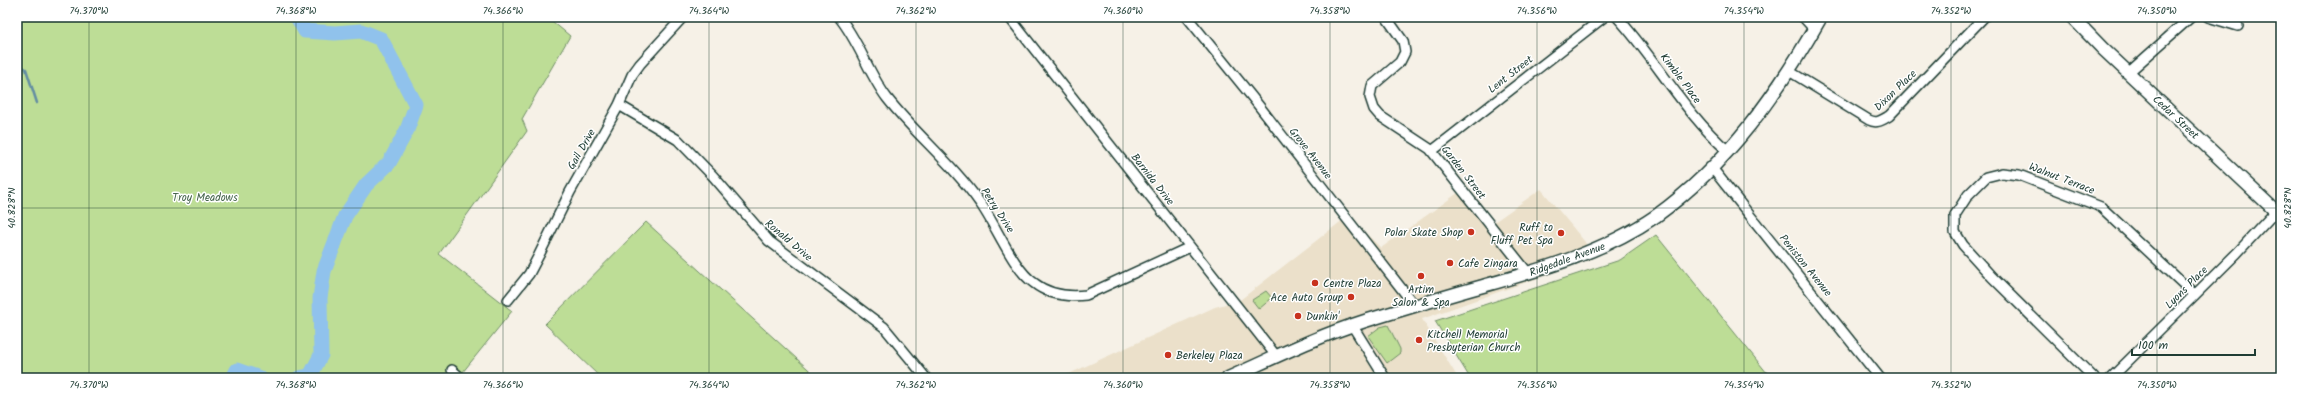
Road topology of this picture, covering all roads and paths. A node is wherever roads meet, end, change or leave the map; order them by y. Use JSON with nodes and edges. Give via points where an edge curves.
{"nodes":[{"id":1,"x":683,"y":17,"type":"edge"},
{"id":2,"x":839,"y":17,"type":"edge"},
{"id":3,"x":1009,"y":17,"type":"edge"},
{"id":4,"x":1187,"y":17,"type":"edge"},
{"id":5,"x":1386,"y":17,"type":"edge"},
{"id":6,"x":1604,"y":17,"type":"edge"},
{"id":7,"x":1617,"y":17,"type":"edge"},
{"id":8,"x":1802,"y":17,"type":"edge"},
{"id":9,"x":1820,"y":17,"type":"edge"},
{"id":10,"x":1984,"y":17,"type":"edge"},
{"id":11,"x":2072,"y":17,"type":"edge"},
{"id":12,"x":2191,"y":17,"type":"edge"},
{"id":13,"x":2208,"y":17,"type":"edge"},
{"id":14,"x":2238,"y":26,"type":"dead end"},
{"id":15,"x":1814,"y":29,"type":"junction"},
{"id":16,"x":1788,"y":71,"type":"junction"},
{"id":17,"x":2128,"y":73,"type":"junction"},
{"id":18,"x":619,"y":106,"type":"junction"},
{"id":19,"x":1432,"y":151,"type":"junction"},
{"id":20,"x":1728,"y":151,"type":"junction"},
{"id":21,"x":1712,"y":168,"type":"junction"},
{"id":22,"x":2279,"y":214,"type":"edge"},
{"id":23,"x":1190,"y":247,"type":"junction"},
{"id":24,"x":1528,"y":273,"type":"junction"},
{"id":25,"x":2195,"y":295,"type":"junction"},
{"id":26,"x":508,"y":300,"type":"dead end"},
{"id":27,"x":1415,"y":306,"type":"junction"},
{"id":28,"x":1352,"y":325,"type":"junction"},
{"id":29,"x":1277,"y":357,"type":"junction"},
{"id":30,"x":452,"y":370,"type":"dead end"},
{"id":31,"x":461,"y":378,"type":"edge"},
{"id":32,"x":926,"y":378,"type":"edge"},
{"id":33,"x":1228,"y":378,"type":"edge"},
{"id":34,"x":1385,"y":378,"type":"edge"},
{"id":35,"x":1880,"y":378,"type":"edge"},
{"id":36,"x":2094,"y":378,"type":"edge"},
{"id":37,"x":2111,"y":378,"type":"edge"}],
"edges":[{"from":1,"to":18,"type":"street","name":"Gail Drive","via":[[640,64],[627,85]]},
{"from":2,"to":23,"type":"street","name":"Petry Drive","via":[[885,96],[973,193],[1018,266],[1032,283],[1064,296],[1086,295]]},
{"from":3,"to":23,"type":"street","name":"Barnida Drive"},
{"from":4,"to":27,"type":"street","name":"Grove Avenue"},
{"from":5,"to":19,"type":"street","name":"Garden Street","via":[[1403,41],[1405,52],[1402,59],[1375,82],[1371,92],[1371,103],[1380,116]]},
{"from":6,"to":19,"type":"street","name":"Lent Street"},
{"from":7,"to":20,"type":"street","name":"Kimble Place","via":[[1691,112]]},
{"from":8,"to":15,"type":"street"},
{"from":9,"to":15,"type":"main road","name":"Ridgedale Avenue"},
{"from":10,"to":16,"type":"street","name":"Dixon Place","via":[[1889,116],[1880,121],[1869,120]]},
{"from":11,"to":17,"type":"main road","name":"Cedar Street"},
{"from":12,"to":17,"type":"street"},
{"from":13,"to":14,"type":"street"},
{"from":15,"to":16,"type":"main road","name":"Ridgedale Avenue"},
{"from":16,"to":20,"type":"main road","name":"Ridgedale Avenue","via":[[1751,125]]},
{"from":17,"to":22,"type":"main road","name":"Cedar Street"},
{"from":18,"to":26,"type":"street","name":"Gail Drive","via":[[567,197],[532,268]]},
{"from":18,"to":32,"type":"street","name":"Ronald Drive","via":[[678,140],[769,241],[884,327]]},
{"from":19,"to":24,"type":"street","name":"Garden Street"},
{"from":20,"to":21,"type":"main road","name":"Ridgedale Avenue"},
{"from":21,"to":24,"type":"main road","name":"Ridgedale Avenue","via":[[1655,216],[1616,240],[1569,260]]},
{"from":21,"to":35,"type":"street","name":"Peniston Avenue"},
{"from":22,"to":25,"type":"street","name":"Lyons Place"},
{"from":23,"to":29,"type":"street","name":"Barnida Drive"},
{"from":24,"to":27,"type":"main road","name":"Ridgedale Avenue"},
{"from":25,"to":36,"type":"street","name":"Walnut Terrace","via":[[2101,207],[2019,175],[2002,173],[1986,177],[1968,195],[1955,215],[1955,232],[1963,245],[1992,277]]},
{"from":25,"to":37,"type":"street","name":"Lyons Place"},
{"from":27,"to":28,"type":"main road","name":"Ridgedale Avenue"},
{"from":28,"to":29,"type":"main road","name":"Ridgedale Avenue"},
{"from":28,"to":34,"type":"street"},
{"from":29,"to":33,"type":"main road","name":"Ridgedale Avenue"},
{"from":30,"to":31,"type":"street"}]}
